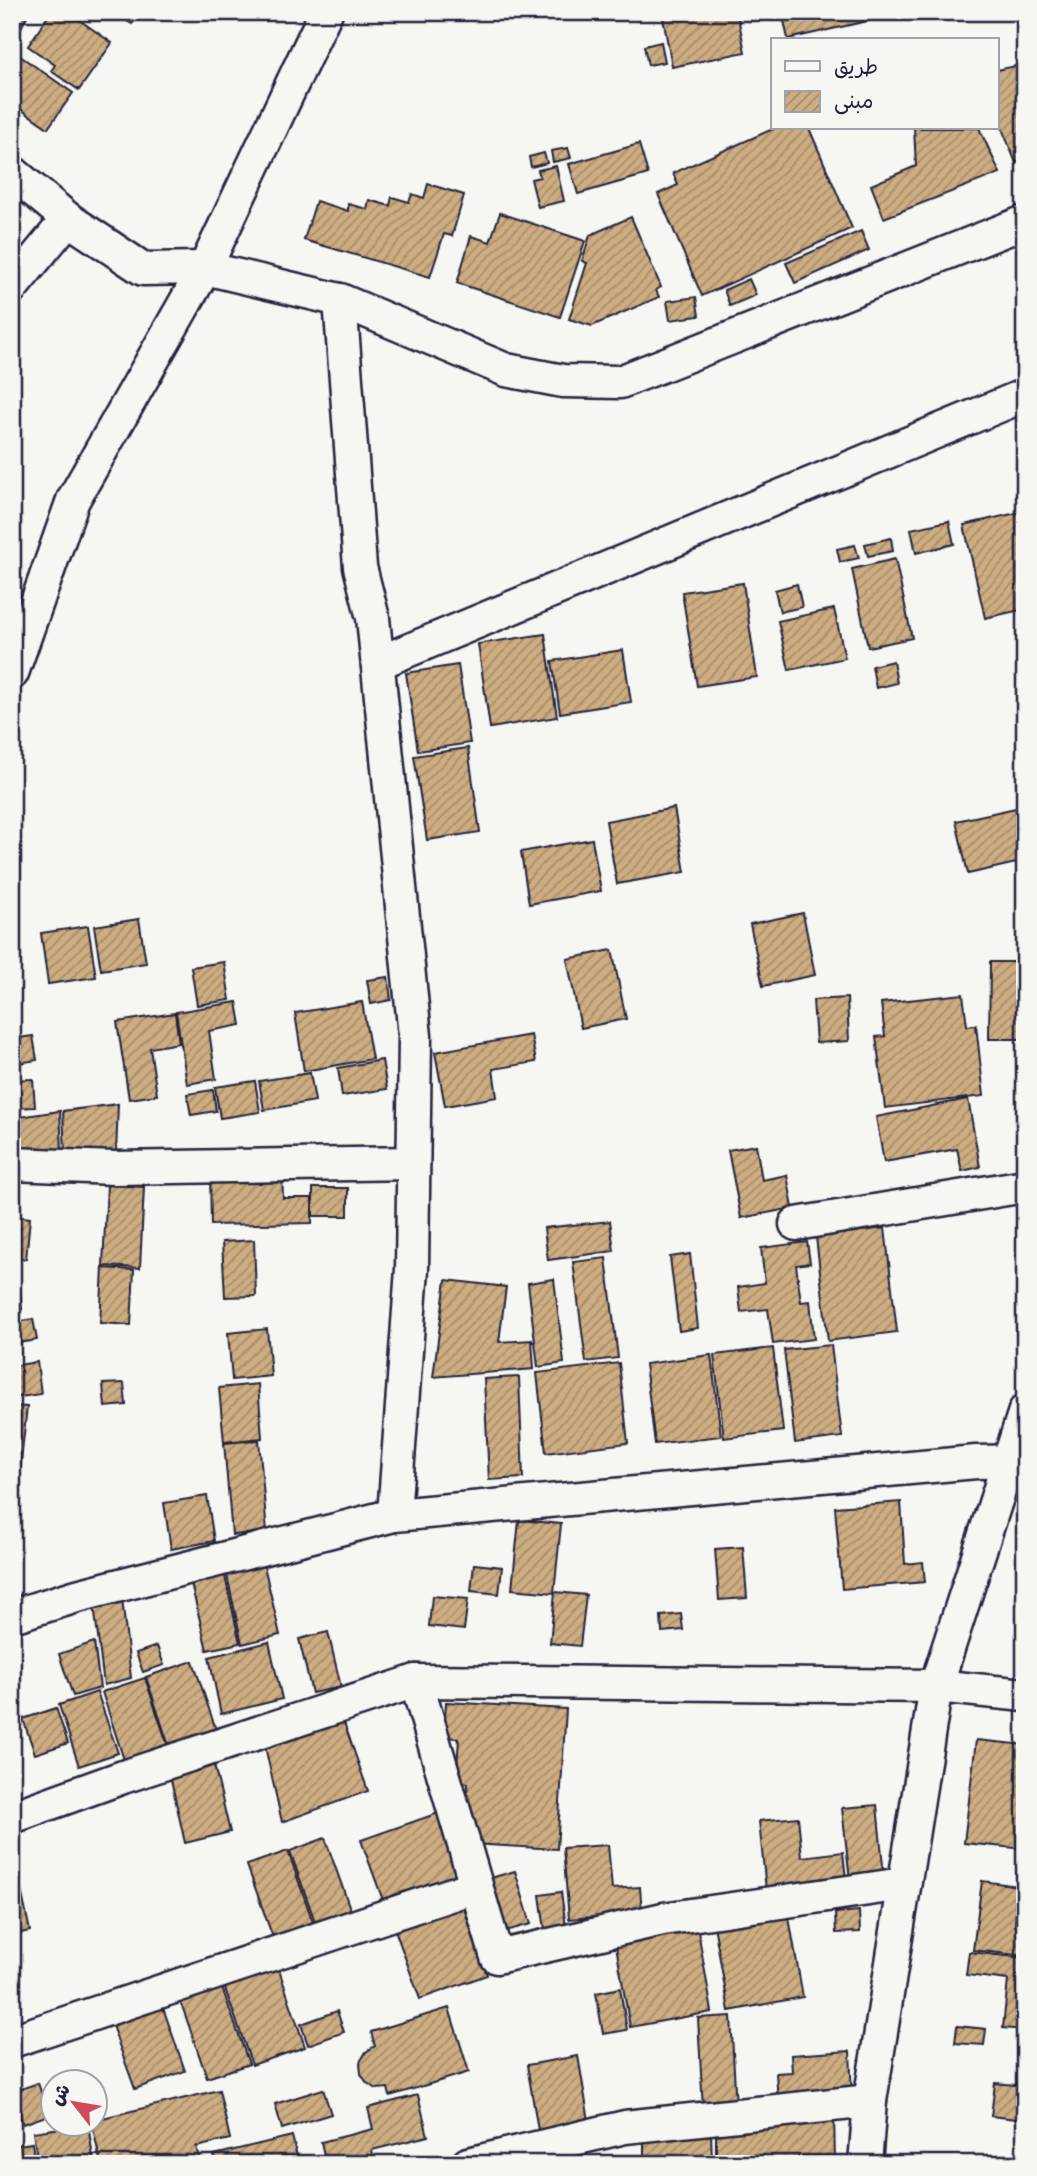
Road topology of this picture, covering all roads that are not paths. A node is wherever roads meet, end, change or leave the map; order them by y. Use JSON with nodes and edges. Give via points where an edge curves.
{"nodes":[{"id":1,"x":326,"y":12,"type":"edge"},
{"id":2,"x":12,"y":172,"type":"edge"},
{"id":3,"x":68,"y":219,"type":"junction"},
{"id":4,"x":1025,"y":222,"type":"edge"},
{"id":5,"x":205,"y":268,"type":"junction"},
{"id":6,"x":12,"y":287,"type":"edge"},
{"id":7,"x":340,"y":300,"type":"junction"},
{"id":8,"x":1025,"y":395,"type":"edge"},
{"id":9,"x":378,"y":663,"type":"junction"},
{"id":10,"x":12,"y":673,"type":"edge"},
{"id":11,"x":413,"y":1163,"type":"junction"},
{"id":12,"x":12,"y":1164,"type":"edge"},
{"id":13,"x":1025,"y":1186,"type":"edge"},
{"id":14,"x":796,"y":1224,"type":"dead end"},
{"id":15,"x":1025,"y":1411,"type":"edge"},
{"id":16,"x":1017,"y":1461,"type":"edge"},
{"id":17,"x":394,"y":1515,"type":"junction"},
{"id":18,"x":12,"y":1616,"type":"edge"},
{"id":19,"x":416,"y":1681,"type":"junction"},
{"id":20,"x":936,"y":1686,"type":"junction"},
{"id":21,"x":1025,"y":1695,"type":"edge"},
{"id":22,"x":12,"y":1817,"type":"edge"},
{"id":23,"x":903,"y":1884,"type":"junction"},
{"id":24,"x":476,"y":1886,"type":"junction"},
{"id":25,"x":12,"y":2041,"type":"edge"},
{"id":26,"x":870,"y":2101,"type":"junction"},
{"id":27,"x":468,"y":2164,"type":"edge"},
{"id":28,"x":865,"y":2164,"type":"edge"}],
"edges":[{"from":1,"to":5,"type":"street"},
{"from":2,"to":3,"type":"street"},
{"from":3,"to":5,"type":"street","via":[[143,269]]},
{"from":3,"to":6,"type":"street"},
{"from":4,"to":7,"type":"street","via":[[620,382],[563,381],[506,370]]},
{"from":5,"to":7,"type":"street"},
{"from":5,"to":10,"type":"street","via":[[73,500]]},
{"from":7,"to":9,"type":"street","via":[[360,567]]},
{"from":8,"to":9,"type":"street"},
{"from":9,"to":11,"type":"street","via":[[415,1036]]},
{"from":11,"to":12,"type":"street","via":[[114,1168]]},
{"from":11,"to":17,"type":"street","via":[[412,1269]]},
{"from":13,"to":14,"type":"street"},
{"from":15,"to":16,"type":"street"},
{"from":16,"to":17,"type":"street"},
{"from":16,"to":20,"type":"street"},
{"from":17,"to":18,"type":"street"},
{"from":19,"to":20,"type":"street"},
{"from":19,"to":22,"type":"street"},
{"from":19,"to":24,"type":"street"},
{"from":20,"to":21,"type":"street"},
{"from":20,"to":23,"type":"street"},
{"from":23,"to":24,"type":"street","via":[[663,1919],[496,1956]]},
{"from":23,"to":26,"type":"street"},
{"from":24,"to":25,"type":"street"},
{"from":26,"to":27,"type":"street","via":[[625,2127]]},
{"from":26,"to":28,"type":"street"}]}
